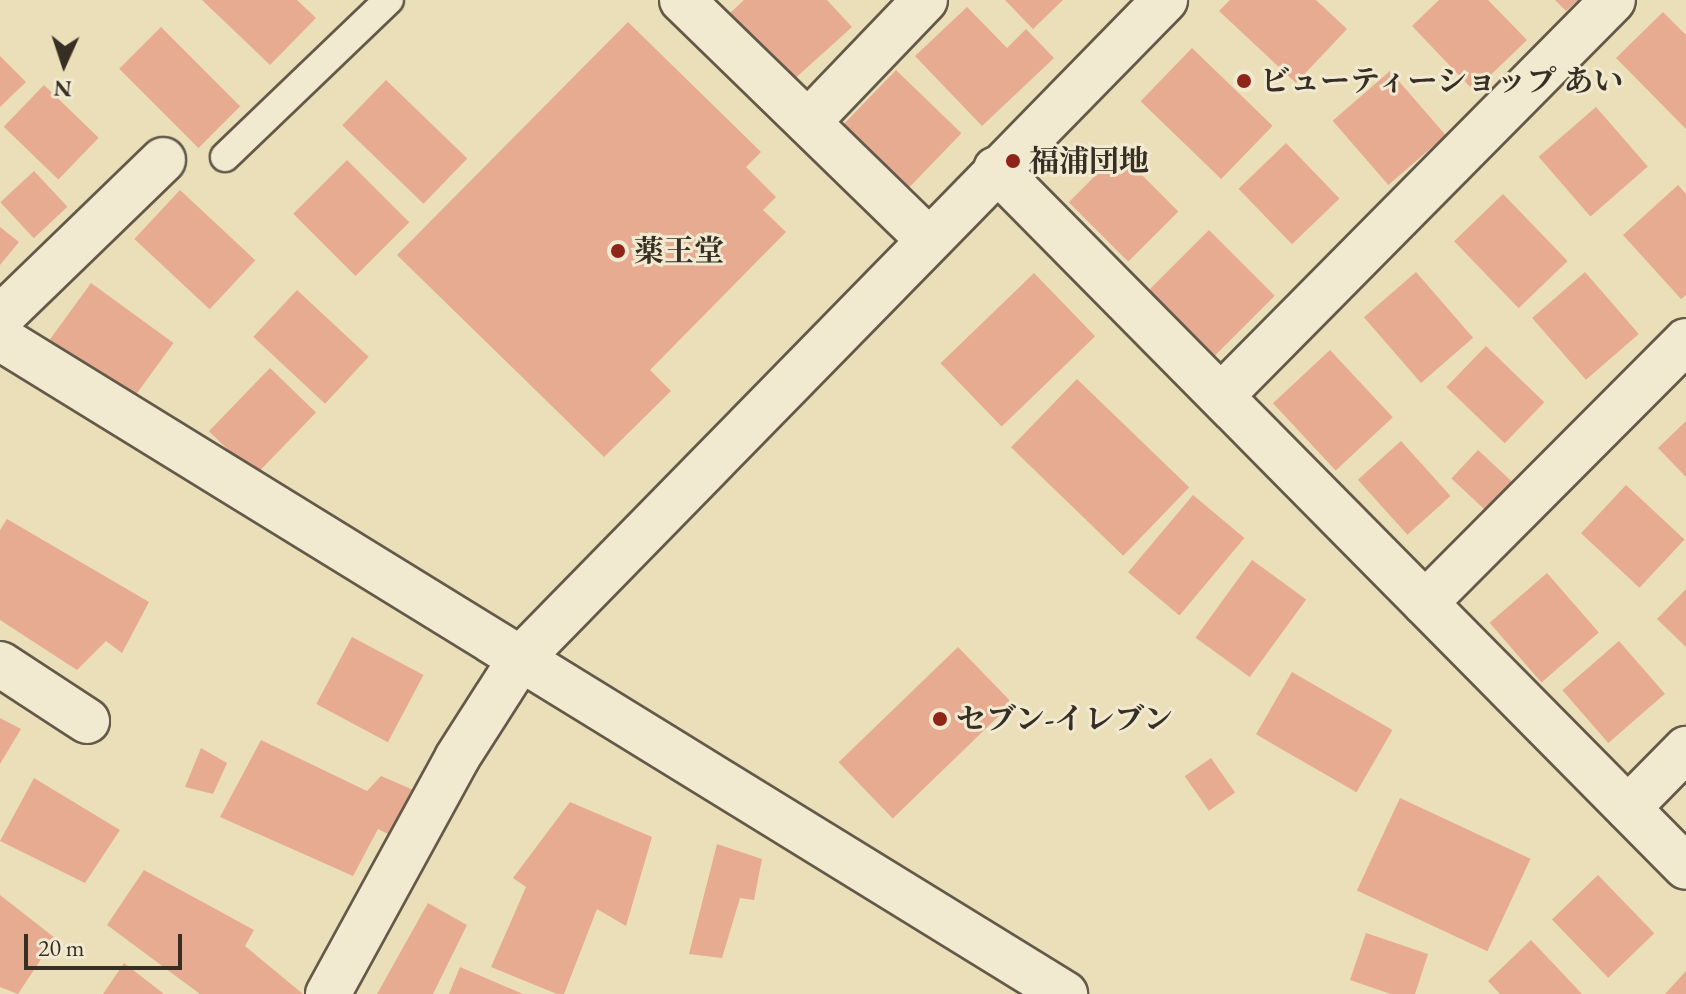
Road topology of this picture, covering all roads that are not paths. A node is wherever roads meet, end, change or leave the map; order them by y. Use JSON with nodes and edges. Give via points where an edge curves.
{"nodes":[{"id":1,"x":389,"y":0,"type":"edge"},
{"id":2,"x":682,"y":0,"type":"edge"},
{"id":3,"x":925,"y":0,"type":"edge"},
{"id":4,"x":1165,"y":0,"type":"edge"},
{"id":5,"x":1613,"y":0,"type":"edge"},
{"id":6,"x":808,"y":122,"type":"junction"},
{"id":7,"x":225,"y":157,"type":"dead end"},
{"id":8,"x":163,"y":160,"type":"dead end"},
{"id":9,"x":996,"y":169,"type":"junction"},
{"id":10,"x":927,"y":238,"type":"junction"},
{"id":11,"x":0,"y":318,"type":"edge"},
{"id":12,"x":0,"y":338,"type":"edge"},
{"id":13,"x":1686,"y":341,"type":"edge"},
{"id":14,"x":1221,"y":396,"type":"junction"},
{"id":15,"x":1425,"y":603,"type":"junction"},
{"id":16,"x":521,"y":658,"type":"junction"},
{"id":17,"x":0,"y":664,"type":"edge"},
{"id":18,"x":87,"y":721,"type":"dead end"},
{"id":19,"x":1686,"y":749,"type":"edge"},
{"id":20,"x":1628,"y":808,"type":"junction"},
{"id":21,"x":1686,"y":867,"type":"edge"},
{"id":22,"x":328,"y":994,"type":"edge"},
{"id":23,"x":1065,"y":994,"type":"edge"}],
"edges":[{"from":1,"to":7,"type":"lane"},
{"from":2,"to":6,"type":"street"},
{"from":3,"to":6,"type":"street"},
{"from":4,"to":9,"type":"street"},
{"from":5,"to":14,"type":"street"},
{"from":6,"to":10,"type":"street"},
{"from":8,"to":11,"type":"street"},
{"from":9,"to":10,"type":"street"},
{"from":9,"to":14,"type":"street"},
{"from":10,"to":16,"type":"street"},
{"from":12,"to":16,"type":"street"},
{"from":13,"to":15,"type":"street"},
{"from":14,"to":15,"type":"street"},
{"from":15,"to":20,"type":"street"},
{"from":16,"to":22,"type":"street","via":[[457,758]]},
{"from":16,"to":23,"type":"street"},
{"from":17,"to":18,"type":"street"},
{"from":19,"to":20,"type":"street"},
{"from":20,"to":21,"type":"street"}]}
